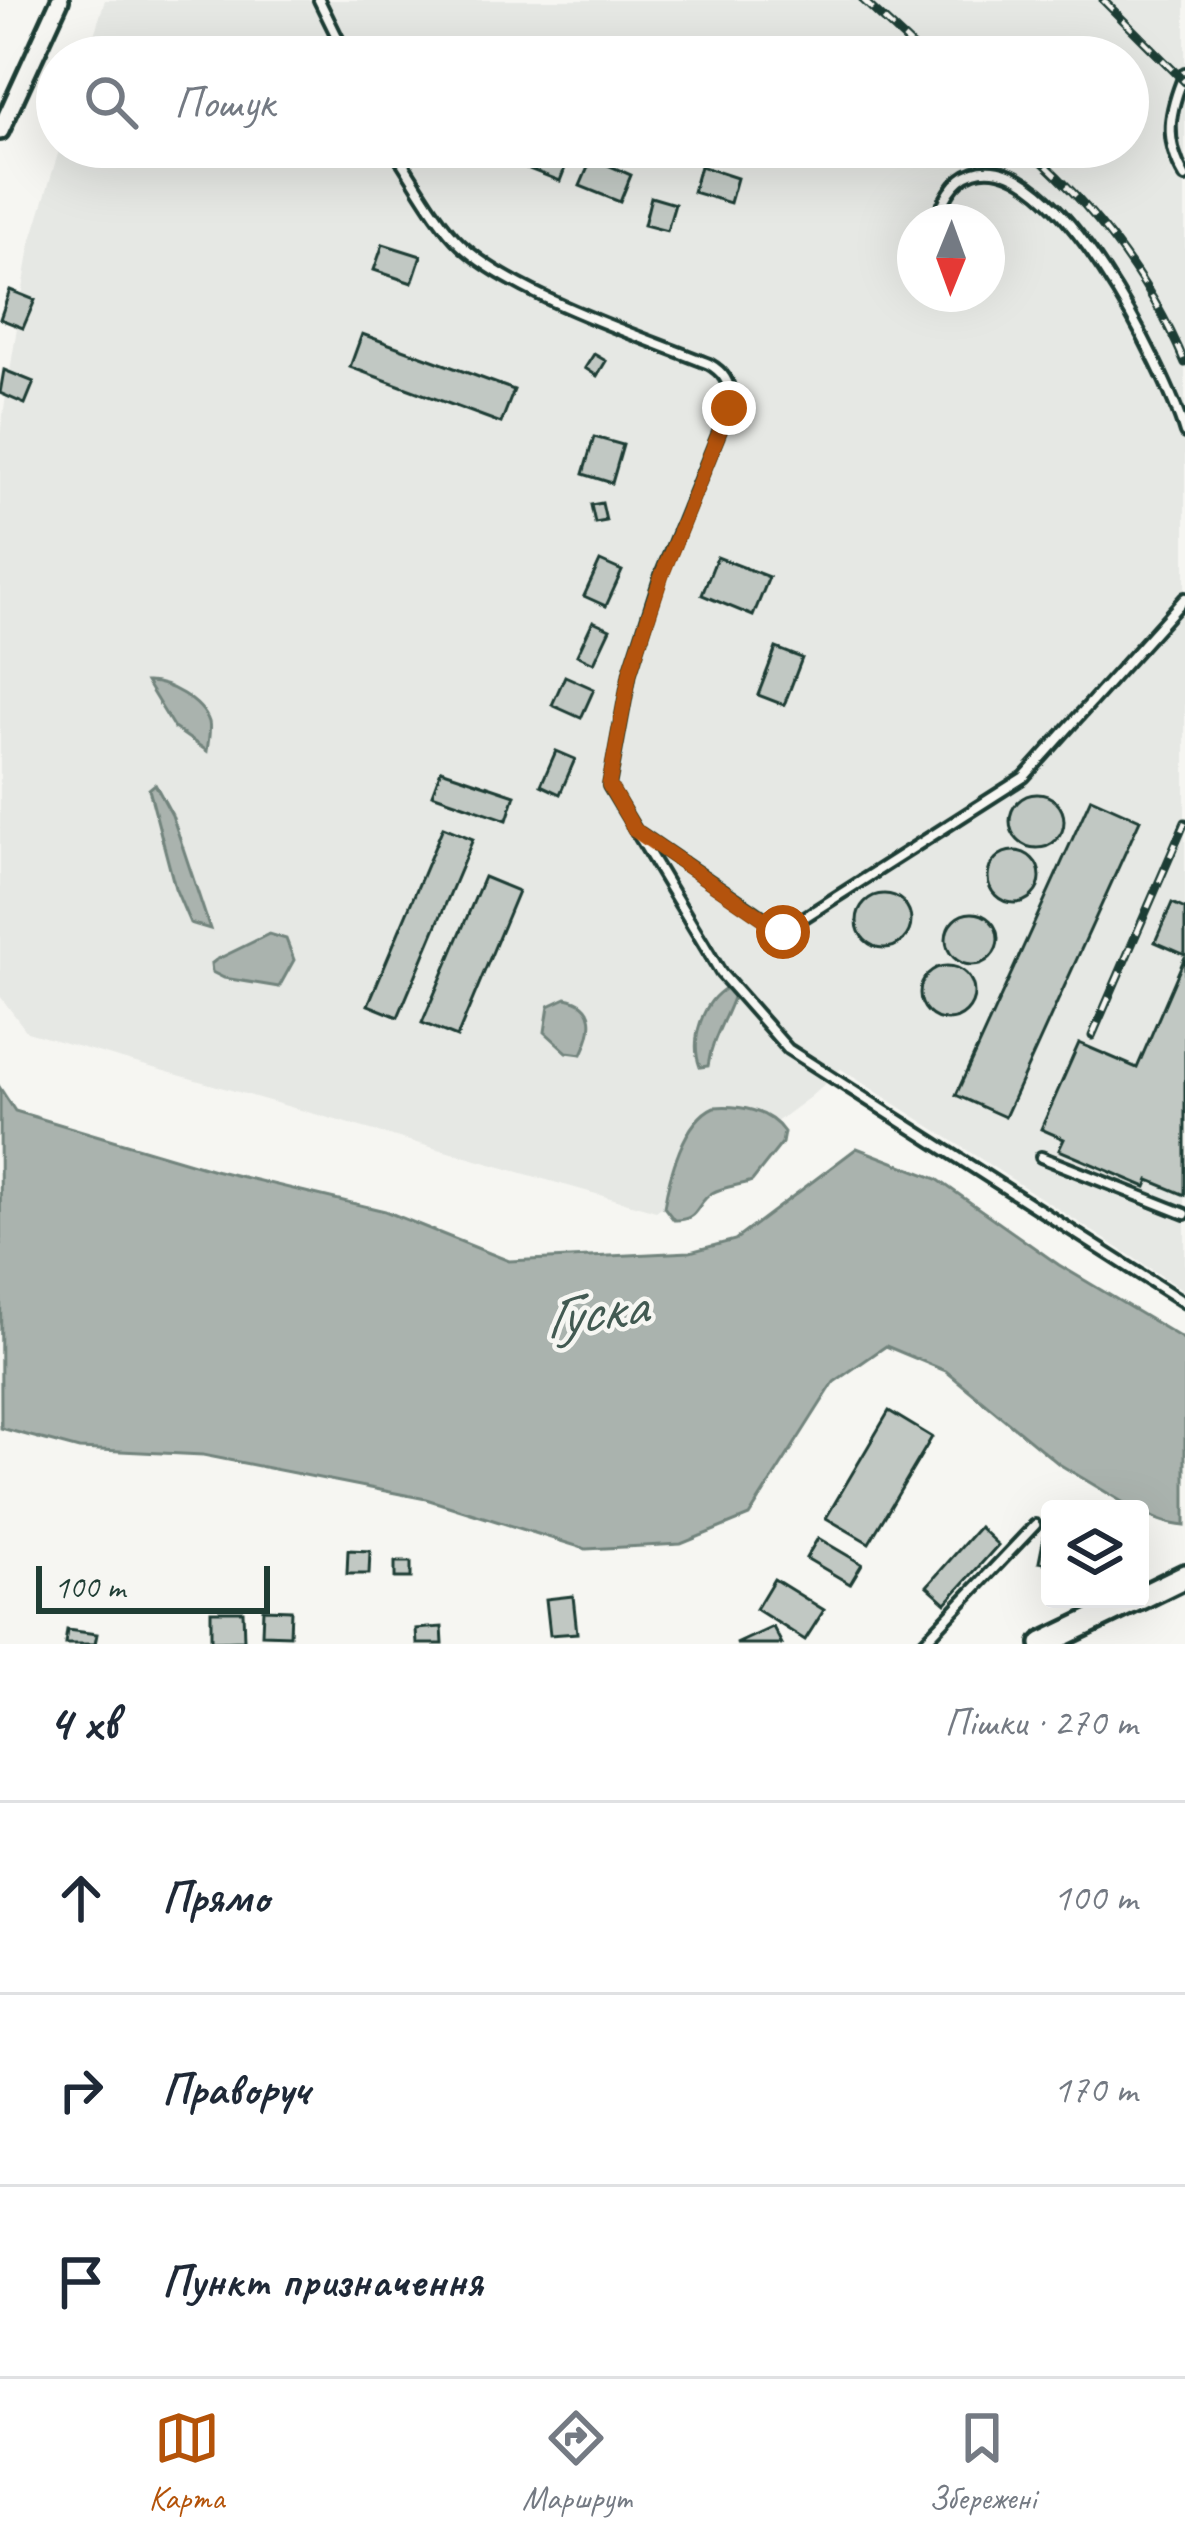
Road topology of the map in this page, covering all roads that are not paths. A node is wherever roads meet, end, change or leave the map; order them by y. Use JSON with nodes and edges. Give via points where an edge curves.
{"nodes":[{"id":1,"x":60,"y":0,"type":"edge"},
{"id":2,"x":319,"y":0,"type":"edge"},
{"id":3,"x":44,"y":36,"type":"edge"},
{"id":4,"x":337,"y":36,"type":"edge"},
{"id":5,"x":36,"y":52,"type":"edge"},
{"id":6,"x":1185,"y":73,"type":"edge"},
{"id":7,"x":0,"y":131,"type":"edge"},
{"id":8,"x":407,"y":168,"type":"edge"},
{"id":9,"x":1185,"y":177,"type":"edge"},
{"id":10,"x":944,"y":204,"type":"edge"},
{"id":11,"x":1185,"y":434,"type":"edge"},
{"id":12,"x":1185,"y":598,"type":"edge"},
{"id":13,"x":635,"y":830,"type":"junction"},
{"id":14,"x":1041,"y":1157,"type":"dead end"},
{"id":15,"x":1185,"y":1214,"type":"edge"},
{"id":16,"x":1185,"y":1303,"type":"edge"},
{"id":17,"x":1035,"y":1525,"type":"dead end"},
{"id":18,"x":1185,"y":1576,"type":"edge"},
{"id":19,"x":1149,"y":1593,"type":"edge"},
{"id":20,"x":1117,"y":1608,"type":"edge"},
{"id":21,"x":922,"y":1644,"type":"edge"},
{"id":22,"x":1043,"y":1644,"type":"edge"}],
"edges":[{"from":1,"to":3,"type":"street"},
{"from":2,"to":4,"type":"lane"},
{"from":5,"to":7,"type":"street"},
{"from":6,"to":9,"type":"lane","via":[[1168,136]]},
{"from":8,"to":13,"type":"lane","via":[[459,244],[580,312],[710,364],[729,386],[729,408],[630,672],[609,785]]},
{"from":10,"to":11,"type":"lane","via":[[971,173],[988,170],[1033,191],[1083,242],[1129,308]]},
{"from":12,"to":13,"type":"lane","via":[[1024,777],[783,932]]},
{"from":13,"to":16,"type":"lane","via":[[721,973],[788,1049]]},
{"from":14,"to":15,"type":"lane"},
{"from":17,"to":21,"type":"lane"},
{"from":18,"to":19,"type":"main road"},
{"from":20,"to":22,"type":"main road"}]}
